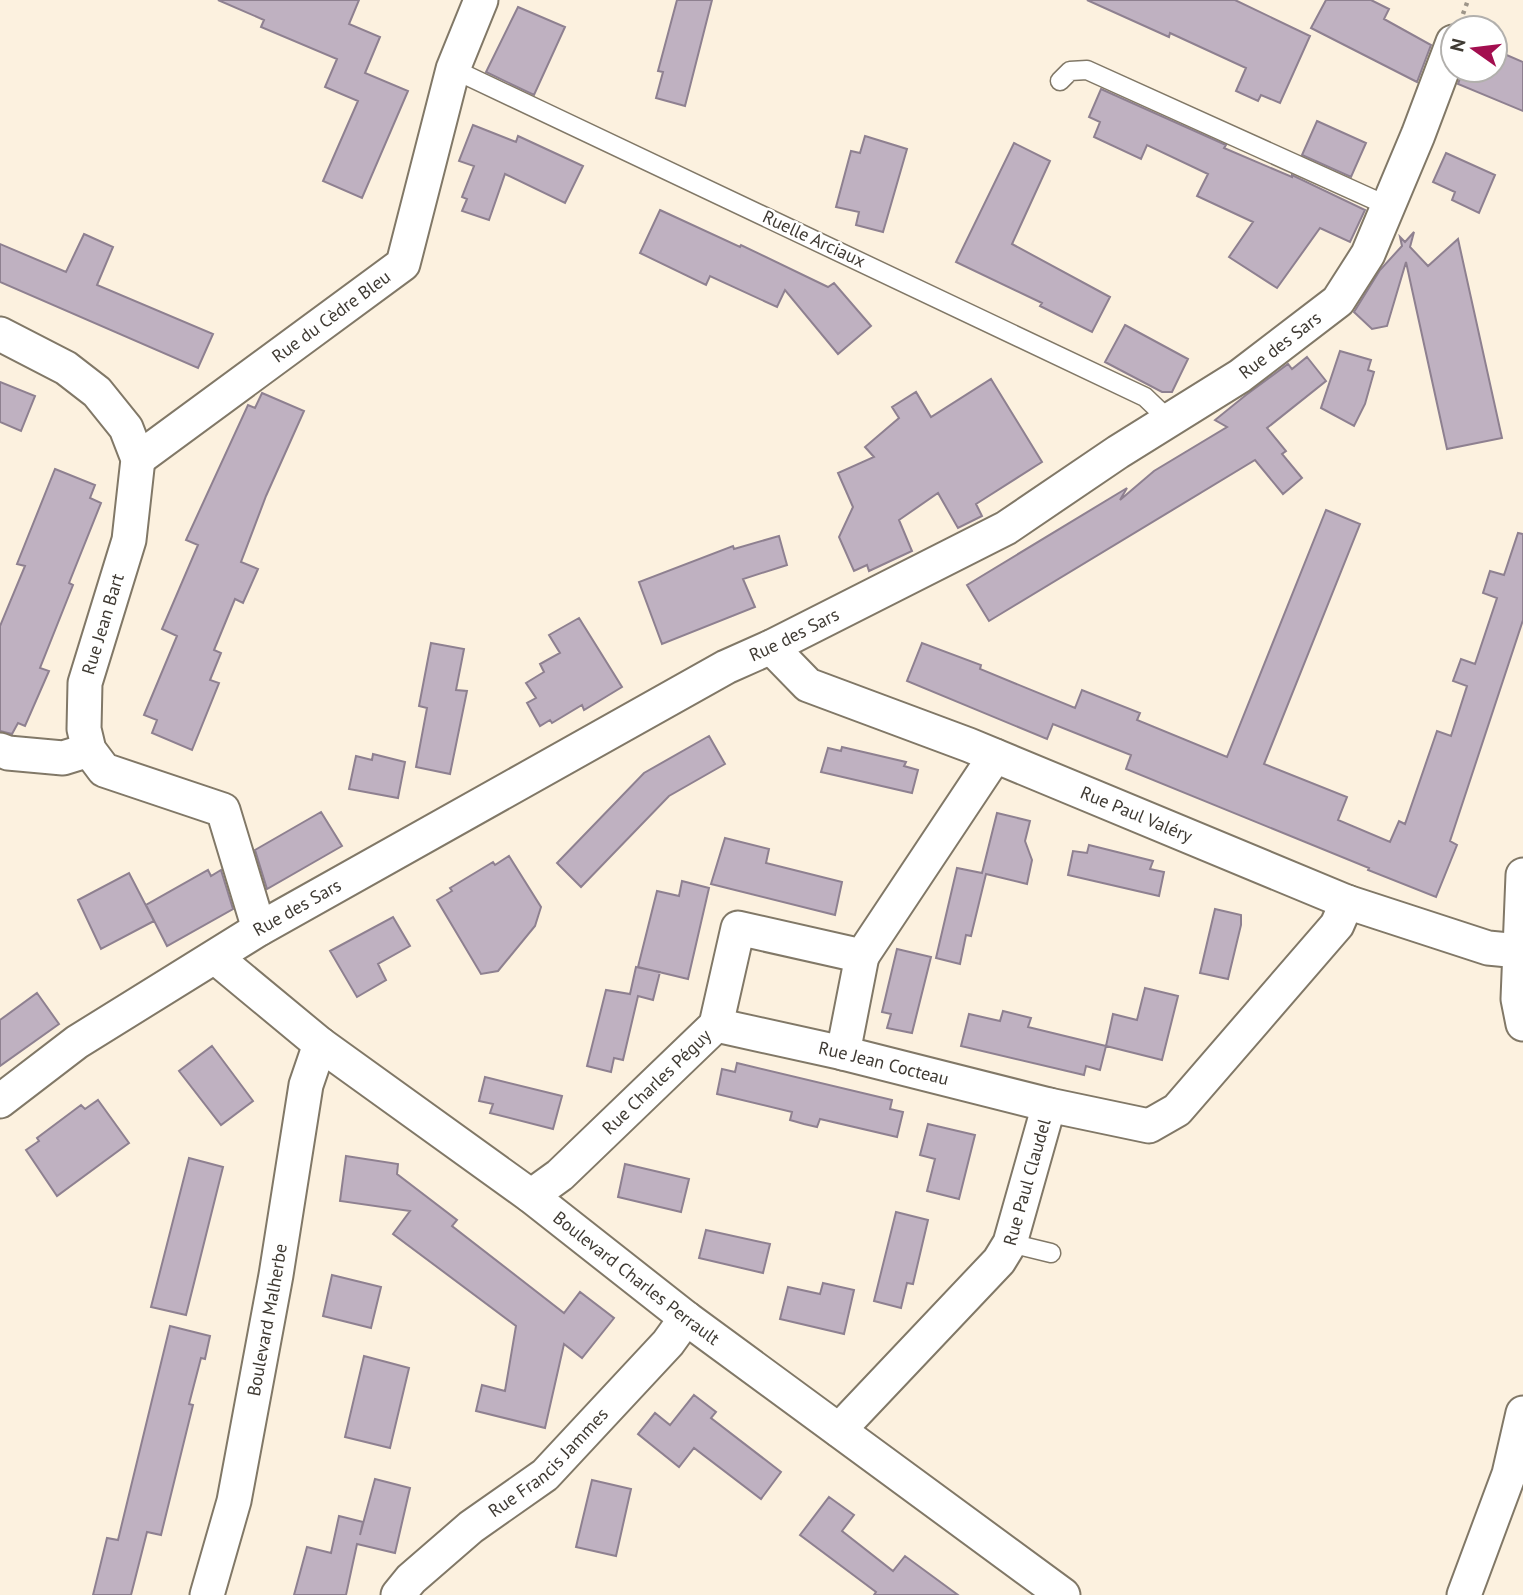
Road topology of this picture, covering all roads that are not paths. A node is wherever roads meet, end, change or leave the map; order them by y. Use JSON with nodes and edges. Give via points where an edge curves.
{"nodes":[{"id":1,"x":481,"y":0,"type":"edge"},
{"id":2,"x":453,"y":69,"type":"junction"},
{"id":3,"x":1439,"y":78,"type":"edge"},
{"id":4,"x":1060,"y":81,"type":"dead end"},
{"id":5,"x":1388,"y":206,"type":"junction"},
{"id":6,"x":0,"y":334,"type":"edge"},
{"id":7,"x":1169,"y":420,"type":"junction"},
{"id":8,"x":138,"y":459,"type":"junction"},
{"id":9,"x":771,"y":647,"type":"junction"},
{"id":10,"x":0,"y":750,"type":"edge"},
{"id":11,"x":89,"y":750,"type":"junction"},
{"id":12,"x":995,"y":756,"type":"junction"},
{"id":13,"x":1523,"y":875,"type":"edge"},
{"id":14,"x":1347,"y":902,"type":"junction"},
{"id":15,"x":259,"y":929,"type":"junction"},
{"id":16,"x":1519,"y":951,"type":"junction"},
{"id":17,"x":862,"y":956,"type":"junction"},
{"id":18,"x":215,"y":957,"type":"junction"},
{"id":19,"x":1523,"y":1024,"type":"edge"},
{"id":20,"x":716,"y":1025,"type":"junction"},
{"id":21,"x":320,"y":1044,"type":"junction"},
{"id":22,"x":843,"y":1053,"type":"junction"},
{"id":23,"x":0,"y":1101,"type":"edge"},
{"id":24,"x":1049,"y":1105,"type":"junction"},
{"id":25,"x":531,"y":1196,"type":"junction"},
{"id":26,"x":1010,"y":1243,"type":"junction"},
{"id":27,"x":1051,"y":1254,"type":"dead end"},
{"id":28,"x":686,"y":1318,"type":"junction"},
{"id":29,"x":1523,"y":1413,"type":"edge"},
{"id":30,"x":839,"y":1430,"type":"junction"},
{"id":31,"x":1049,"y":1591,"type":"edge"},
{"id":32,"x":207,"y":1595,"type":"edge"},
{"id":33,"x":398,"y":1595,"type":"edge"},
{"id":34,"x":1464,"y":1595,"type":"edge"}],
"edges":[{"from":1,"to":2,"type":"street","name":"Rue du Cèdre Bleu"},
{"from":2,"to":7,"type":"lane","name":"Ruelle Arciaux","via":[[1145,397]]},
{"from":2,"to":8,"type":"street","name":"Rue du Cèdre Bleu","via":[[403,264]]},
{"from":3,"to":5,"type":"street","name":"Rue des Sars"},
{"from":4,"to":5,"type":"lane","via":[[1070,71],[1087,71]]},
{"from":5,"to":7,"type":"street","name":"Rue des Sars","via":[[1368,254],[1338,301],[1240,376]]},
{"from":6,"to":8,"type":"street","name":"Rue Jean Bart","via":[[66,368],[97,392],[126,428]]},
{"from":7,"to":9,"type":"street","name":"Rue des Sars","via":[[1006,528]]},
{"from":8,"to":11,"type":"street","name":"Rue Jean Bart","via":[[129,540],[85,683],[84,729]]},
{"from":9,"to":12,"type":"street","name":"Rue Paul Valéry","via":[[808,685]]},
{"from":9,"to":15,"type":"street","name":"Rue des Sars","via":[[726,667]]},
{"from":10,"to":11,"type":"street","via":[[63,758]]},
{"from":11,"to":15,"type":"street","via":[[104,770],[223,810]]},
{"from":12,"to":14,"type":"street","name":"Rue Paul Valéry"},
{"from":12,"to":17,"type":"street"},
{"from":13,"to":16,"type":"street"},
{"from":14,"to":16,"type":"street","name":"Rue Paul Valéry","via":[[1488,948]]},
{"from":14,"to":24,"type":"street","name":"Rue Paul Claudel","via":[[1336,925],[1177,1110],[1149,1126]]},
{"from":15,"to":18,"type":"street","name":"Rue des Sars"},
{"from":16,"to":19,"type":"street","via":[[1518,999]]},
{"from":17,"to":20,"type":"street","name":"Rue Charles Péguy","via":[[738,928]]},
{"from":17,"to":22,"type":"street"},
{"from":18,"to":21,"type":"street","name":"Boulevard Charles Perrault"},
{"from":18,"to":23,"type":"street","name":"Rue des Sars","via":[[77,1042]]},
{"from":20,"to":22,"type":"street","name":"Rue Jean Cocteau"},
{"from":20,"to":25,"type":"street","name":"Rue Charles Péguy","via":[[560,1175]]},
{"from":21,"to":25,"type":"street","name":"Boulevard Charles Perrault"},
{"from":21,"to":32,"type":"street","name":"Boulevard Malherbe","via":[[306,1085],[234,1501]]},
{"from":22,"to":24,"type":"street","name":"Rue Jean Cocteau"},
{"from":24,"to":26,"type":"street","name":"Rue Paul Claudel"},
{"from":25,"to":28,"type":"street","name":"Boulevard Charles Perrault"},
{"from":26,"to":27,"type":"lane"},
{"from":26,"to":30,"type":"street","name":"Rue Paul Claudel","via":[[999,1261]]},
{"from":28,"to":30,"type":"street","name":"Boulevard Charles Perrault"},
{"from":28,"to":33,"type":"street","name":"Rue Francis Jammes","via":[[545,1475],[471,1527]]},
{"from":29,"to":34,"type":"street","via":[[1509,1474]]},
{"from":30,"to":31,"type":"street","name":"Boulevard Charles Perrault"}]}
